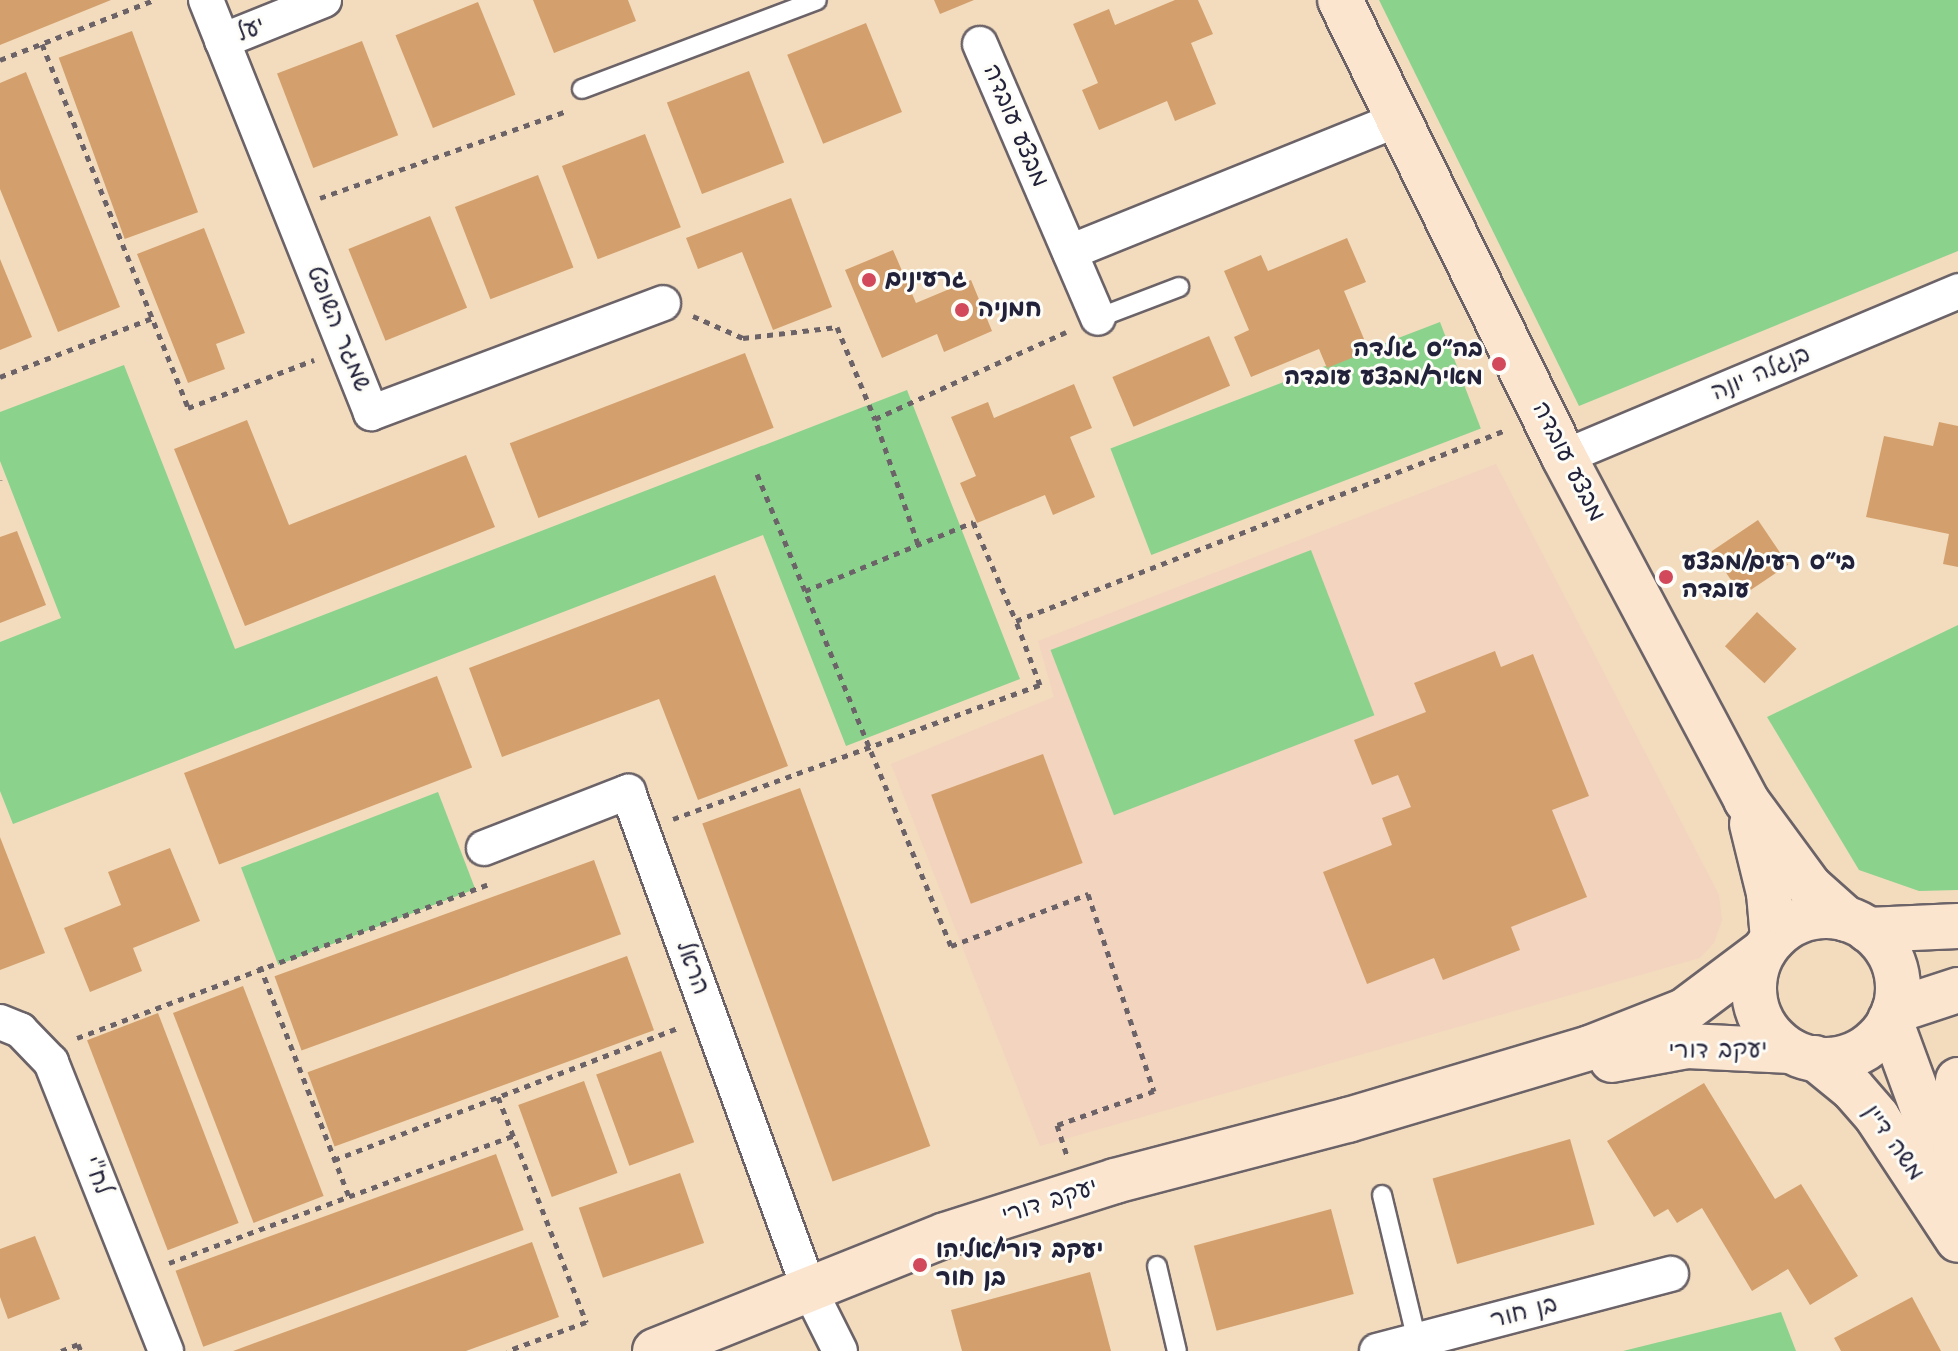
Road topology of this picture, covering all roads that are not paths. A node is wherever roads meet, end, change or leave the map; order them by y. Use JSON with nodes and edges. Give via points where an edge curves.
{"nodes":[{"id":1,"x":206,"y":0,"type":"edge"},
{"id":2,"x":324,"y":0,"type":"edge"},
{"id":3,"x":817,"y":0,"type":"edge"},
{"id":4,"x":1340,"y":0,"type":"edge"},
{"id":5,"x":222,"y":41,"type":"junction"},
{"id":6,"x":980,"y":44,"type":"dead end"},
{"id":7,"x":582,"y":89,"type":"road end"},
{"id":8,"x":1400,"y":119,"type":"junction"},
{"id":9,"x":1070,"y":252,"type":"junction"},
{"id":10,"x":1179,"y":287,"type":"dead end"},
{"id":11,"x":1958,"y":291,"type":"edge"},
{"id":12,"x":663,"y":303,"type":"road end"},
{"id":13,"x":1098,"y":318,"type":"joint"},
{"id":14,"x":1564,"y":457,"type":"junction"},
{"id":15,"x":1746,"y":800,"type":"junction"},
{"id":16,"x":484,"y":848,"type":"road end"},
{"id":17,"x":1857,"y":924,"type":"junction"},
{"id":18,"x":1958,"y":926,"type":"edge"},
{"id":19,"x":1768,"y":946,"type":"junction"},
{"id":20,"x":1958,"y":990,"type":"edge"},
{"id":21,"x":1892,"y":1016,"type":"junction"},
{"id":22,"x":0,"y":1022,"type":"edge"},
{"id":23,"x":1803,"y":1054,"type":"junction"},
{"id":24,"x":1958,"y":1080,"type":"edge"},
{"id":25,"x":1457,"y":1090,"type":"junction"},
{"id":26,"x":1958,"y":1183,"type":"edge"},
{"id":27,"x":1382,"y":1195,"type":"dead end"},
{"id":28,"x":1958,"y":1205,"type":"edge"},
{"id":29,"x":1958,"y":1240,"type":"edge"},
{"id":30,"x":1157,"y":1266,"type":"dead end"},
{"id":31,"x":1671,"y":1274,"type":"dead end"},
{"id":32,"x":809,"y":1289,"type":"junction"},
{"id":33,"x":1417,"y":1341,"type":"junction"},
{"id":34,"x":166,"y":1351,"type":"edge"},
{"id":35,"x":655,"y":1351,"type":"edge"},
{"id":36,"x":840,"y":1351,"type":"edge"},
{"id":37,"x":1177,"y":1351,"type":"edge"},
{"id":38,"x":1377,"y":1351,"type":"edge"}],
"edges":[{"from":1,"to":5,"type":"street","name":"שמגר השופט"},
{"from":2,"to":5,"type":"street","name":"יעל"},
{"from":3,"to":7,"type":"lane"},
{"from":4,"to":8,"type":"street","name":"מבצע עובדה"},
{"from":5,"to":12,"type":"street","name":"שמגר השופט","via":[[371,413]]},
{"from":6,"to":9,"type":"street","name":"מבצע עובדה"},
{"from":8,"to":9,"type":"street"},
{"from":8,"to":14,"type":"street","name":"מבצע עובדה"},
{"from":9,"to":13,"type":"street","name":"מבצע עובדה"},
{"from":10,"to":13,"type":"lane"},
{"from":11,"to":14,"type":"street","name":"בנגלה יונה"},
{"from":14,"to":15,"type":"street","name":"מבצע עובדה"},
{"from":15,"to":17,"type":"street","name":"מבצע עובדה","via":[[1810,887]]},
{"from":15,"to":19,"type":"street","name":"מבצע עובדה","via":[[1769,893]]},
{"from":16,"to":32,"type":"street","name":"הראל","via":[[628,792]]},
{"from":17,"to":18,"type":"street"},
{"from":17,"to":19,"type":"street","via":[[1810,918]]},
{"from":17,"to":21,"type":"street","via":[[1894,966]]},
{"from":19,"to":23,"type":"street","via":[[1754,984],[1757,1008],[1766,1028]]},
{"from":19,"to":25,"type":"street","name":"יעקב דורי","via":[[1684,1011],[1590,1048]]},
{"from":20,"to":21,"type":"street"},
{"from":21,"to":23,"type":"street","via":[[1858,1051]]},
{"from":21,"to":28,"type":"street","name":"משה דיין"},
{"from":22,"to":34,"type":"street","name":"לח\"י","via":[[20,1030],[51,1062]]},
{"from":23,"to":25,"type":"street","name":"יעקב דורי","via":[[1687,1046]]},
{"from":23,"to":29,"type":"street","name":"משה דיין","via":[[1853,1089],[1877,1117]]},
{"from":24,"to":26,"type":"street","via":[[1952,1144]]},
{"from":25,"to":32,"type":"street","name":"יעקב דורי","via":[[1079,1193],[945,1235]]},
{"from":27,"to":33,"type":"lane"},
{"from":30,"to":37,"type":"lane"},
{"from":31,"to":33,"type":"street","name":"בן חור"},
{"from":32,"to":35,"type":"street","name":"יעקב דורי"},
{"from":32,"to":36,"type":"street"},
{"from":33,"to":38,"type":"street","name":"בן חור"}]}
